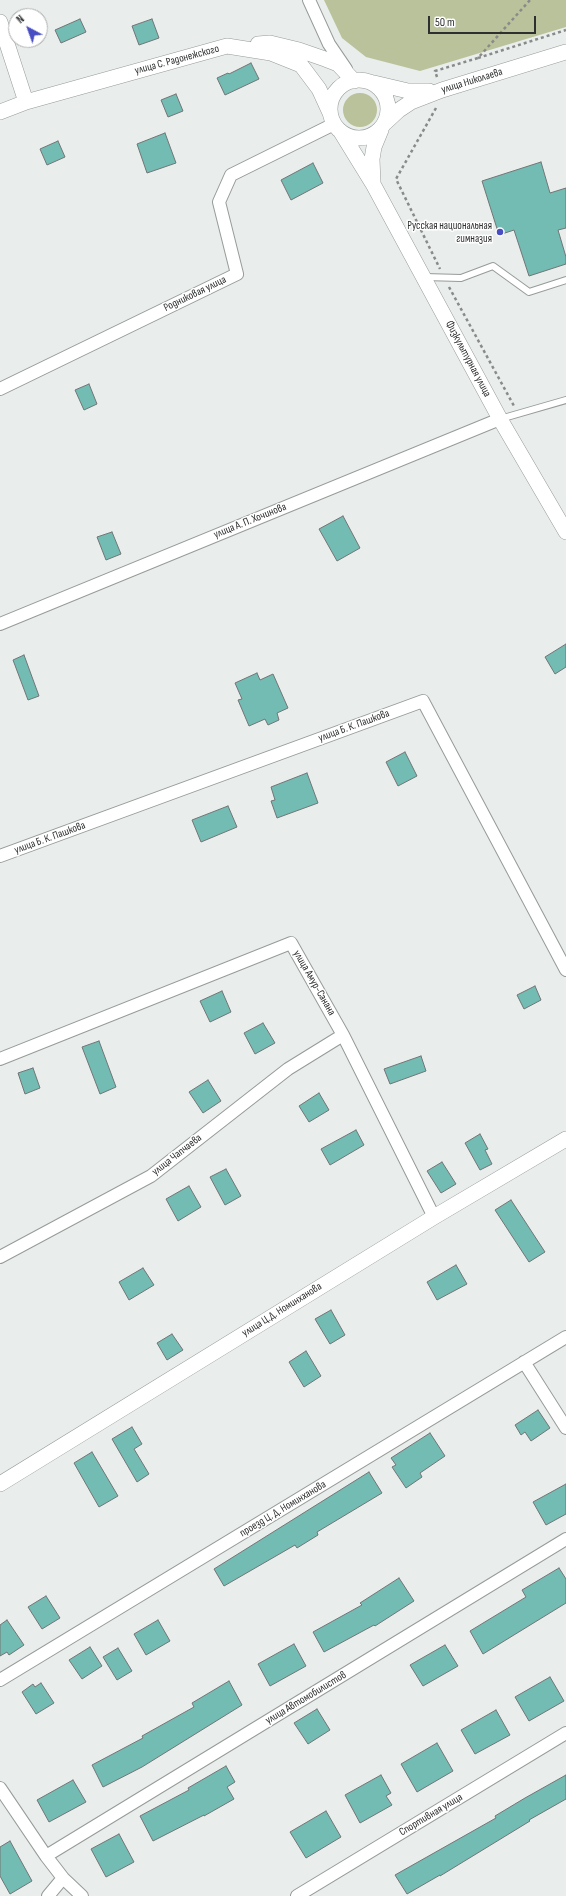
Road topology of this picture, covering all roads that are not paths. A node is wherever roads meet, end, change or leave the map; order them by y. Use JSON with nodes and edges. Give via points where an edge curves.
{"nodes":[{"id":1,"x":309,"y":0,"type":"edge"},
{"id":2,"x":0,"y":22,"type":"edge"},
{"id":3,"x":227,"y":46,"type":"junction"},
{"id":4,"x":566,"y":52,"type":"edge"},
{"id":5,"x":354,"y":81,"type":"junction"},
{"id":6,"x":370,"y":82,"type":"junction"},
{"id":7,"x":442,"y":90,"type":"junction"},
{"id":8,"x":26,"y":102,"type":"junction"},
{"id":9,"x":0,"y":112,"type":"edge"},
{"id":10,"x":335,"y":123,"type":"junction"},
{"id":11,"x":383,"y":126,"type":"junction"},
{"id":12,"x":373,"y":184,"type":"junction"},
{"id":13,"x":423,"y":276,"type":"junction"},
{"id":14,"x":566,"y":280,"type":"edge"},
{"id":15,"x":0,"y":389,"type":"edge"},
{"id":16,"x":566,"y":400,"type":"edge"},
{"id":17,"x":500,"y":419,"type":"junction"},
{"id":18,"x":566,"y":532,"type":"edge"},
{"id":19,"x":0,"y":624,"type":"edge"},
{"id":20,"x":0,"y":856,"type":"edge"},
{"id":21,"x":566,"y":970,"type":"edge"},
{"id":22,"x":343,"y":1034,"type":"junction"},
{"id":23,"x":0,"y":1059,"type":"edge"},
{"id":24,"x":566,"y":1139,"type":"edge"},
{"id":25,"x":434,"y":1217,"type":"junction"},
{"id":26,"x":0,"y":1257,"type":"edge"},
{"id":27,"x":566,"y":1337,"type":"edge"},
{"id":28,"x":524,"y":1362,"type":"junction"},
{"id":29,"x":566,"y":1428,"type":"edge"},
{"id":30,"x":0,"y":1484,"type":"edge"},
{"id":31,"x":566,"y":1539,"type":"edge"},
{"id":32,"x":0,"y":1680,"type":"edge"},
{"id":33,"x":566,"y":1733,"type":"edge"},
{"id":34,"x":0,"y":1788,"type":"edge"},
{"id":35,"x":46,"y":1856,"type":"junction"},
{"id":36,"x":63,"y":1878,"type":"junction"},
{"id":37,"x":48,"y":1896,"type":"edge"},
{"id":38,"x":82,"y":1896,"type":"edge"},
{"id":39,"x":297,"y":1896,"type":"edge"}],
"edges":[{"from":1,"to":5,"type":"street","via":[[329,44]]},
{"from":2,"to":8,"type":"street"},
{"from":3,"to":5,"type":"street","via":[[270,43],[299,50],[338,64]]},
{"from":3,"to":8,"type":"street","name":"улица С. Радонежского"},
{"from":3,"to":10,"type":"street","name":"улица С. Радонежского","via":[[271,53],[301,65],[319,89]]},
{"from":4,"to":7,"type":"street","name":"улица Николаева"},
{"from":5,"to":6,"type":"street"},
{"from":5,"to":10,"type":"street","via":[[339,89],[333,96]]},
{"from":6,"to":7,"type":"street","via":[[408,91]]},
{"from":6,"to":11,"type":"street","name":"Физкультурная улица","via":[[385,95],[388,104],[388,114]]},
{"from":7,"to":11,"type":"street","name":"улица Николаева","via":[[411,102]]},
{"from":8,"to":9,"type":"street","name":"улица С. Радонежского"},
{"from":10,"to":11,"type":"street","via":[[348,137],[361,138],[374,135]]},
{"from":10,"to":12,"type":"street","name":"Физкультурная улица"},
{"from":10,"to":15,"type":"street","name":"Родниковая улица","via":[[231,175],[219,202],[236,274]]},
{"from":11,"to":12,"type":"street","name":"Физкультурная улица","via":[[374,147]]},
{"from":12,"to":13,"type":"street","name":"Физкультурная улица"},
{"from":13,"to":14,"type":"lane","via":[[461,278],[493,266],[528,292]]},
{"from":13,"to":17,"type":"street","name":"Физкультурная улица"},
{"from":16,"to":17,"type":"lane"},
{"from":17,"to":18,"type":"street","name":"Физкультурная улица"},
{"from":17,"to":19,"type":"street","name":"улица А. П. Хочинова"},
{"from":20,"to":21,"type":"street","name":"улица Б. К. Пашкова","via":[[423,701]]},
{"from":22,"to":23,"type":"street","name":"улица Амур-Санана","via":[[291,943]]},
{"from":22,"to":25,"type":"street","name":"улица Амур-Санана"},
{"from":22,"to":26,"type":"street","name":"улица Чапчаева","via":[[288,1069],[151,1176]]},
{"from":24,"to":25,"type":"street","name":"улица Ц.Д. Номинханова"},
{"from":25,"to":30,"type":"street","name":"улица Ц.Д. Номинханова"},
{"from":27,"to":28,"type":"street","name":"проезд Ц. Д. Номинханова"},
{"from":28,"to":29,"type":"street"},
{"from":28,"to":32,"type":"street","name":"проезд Ц. Д. Номинханова"},
{"from":31,"to":35,"type":"street","name":"улица Автомобилистов"},
{"from":33,"to":39,"type":"street","name":"Спортивная улица"},
{"from":34,"to":35,"type":"street"},
{"from":35,"to":36,"type":"street"},
{"from":36,"to":37,"type":"street"},
{"from":36,"to":38,"type":"street"}]}
